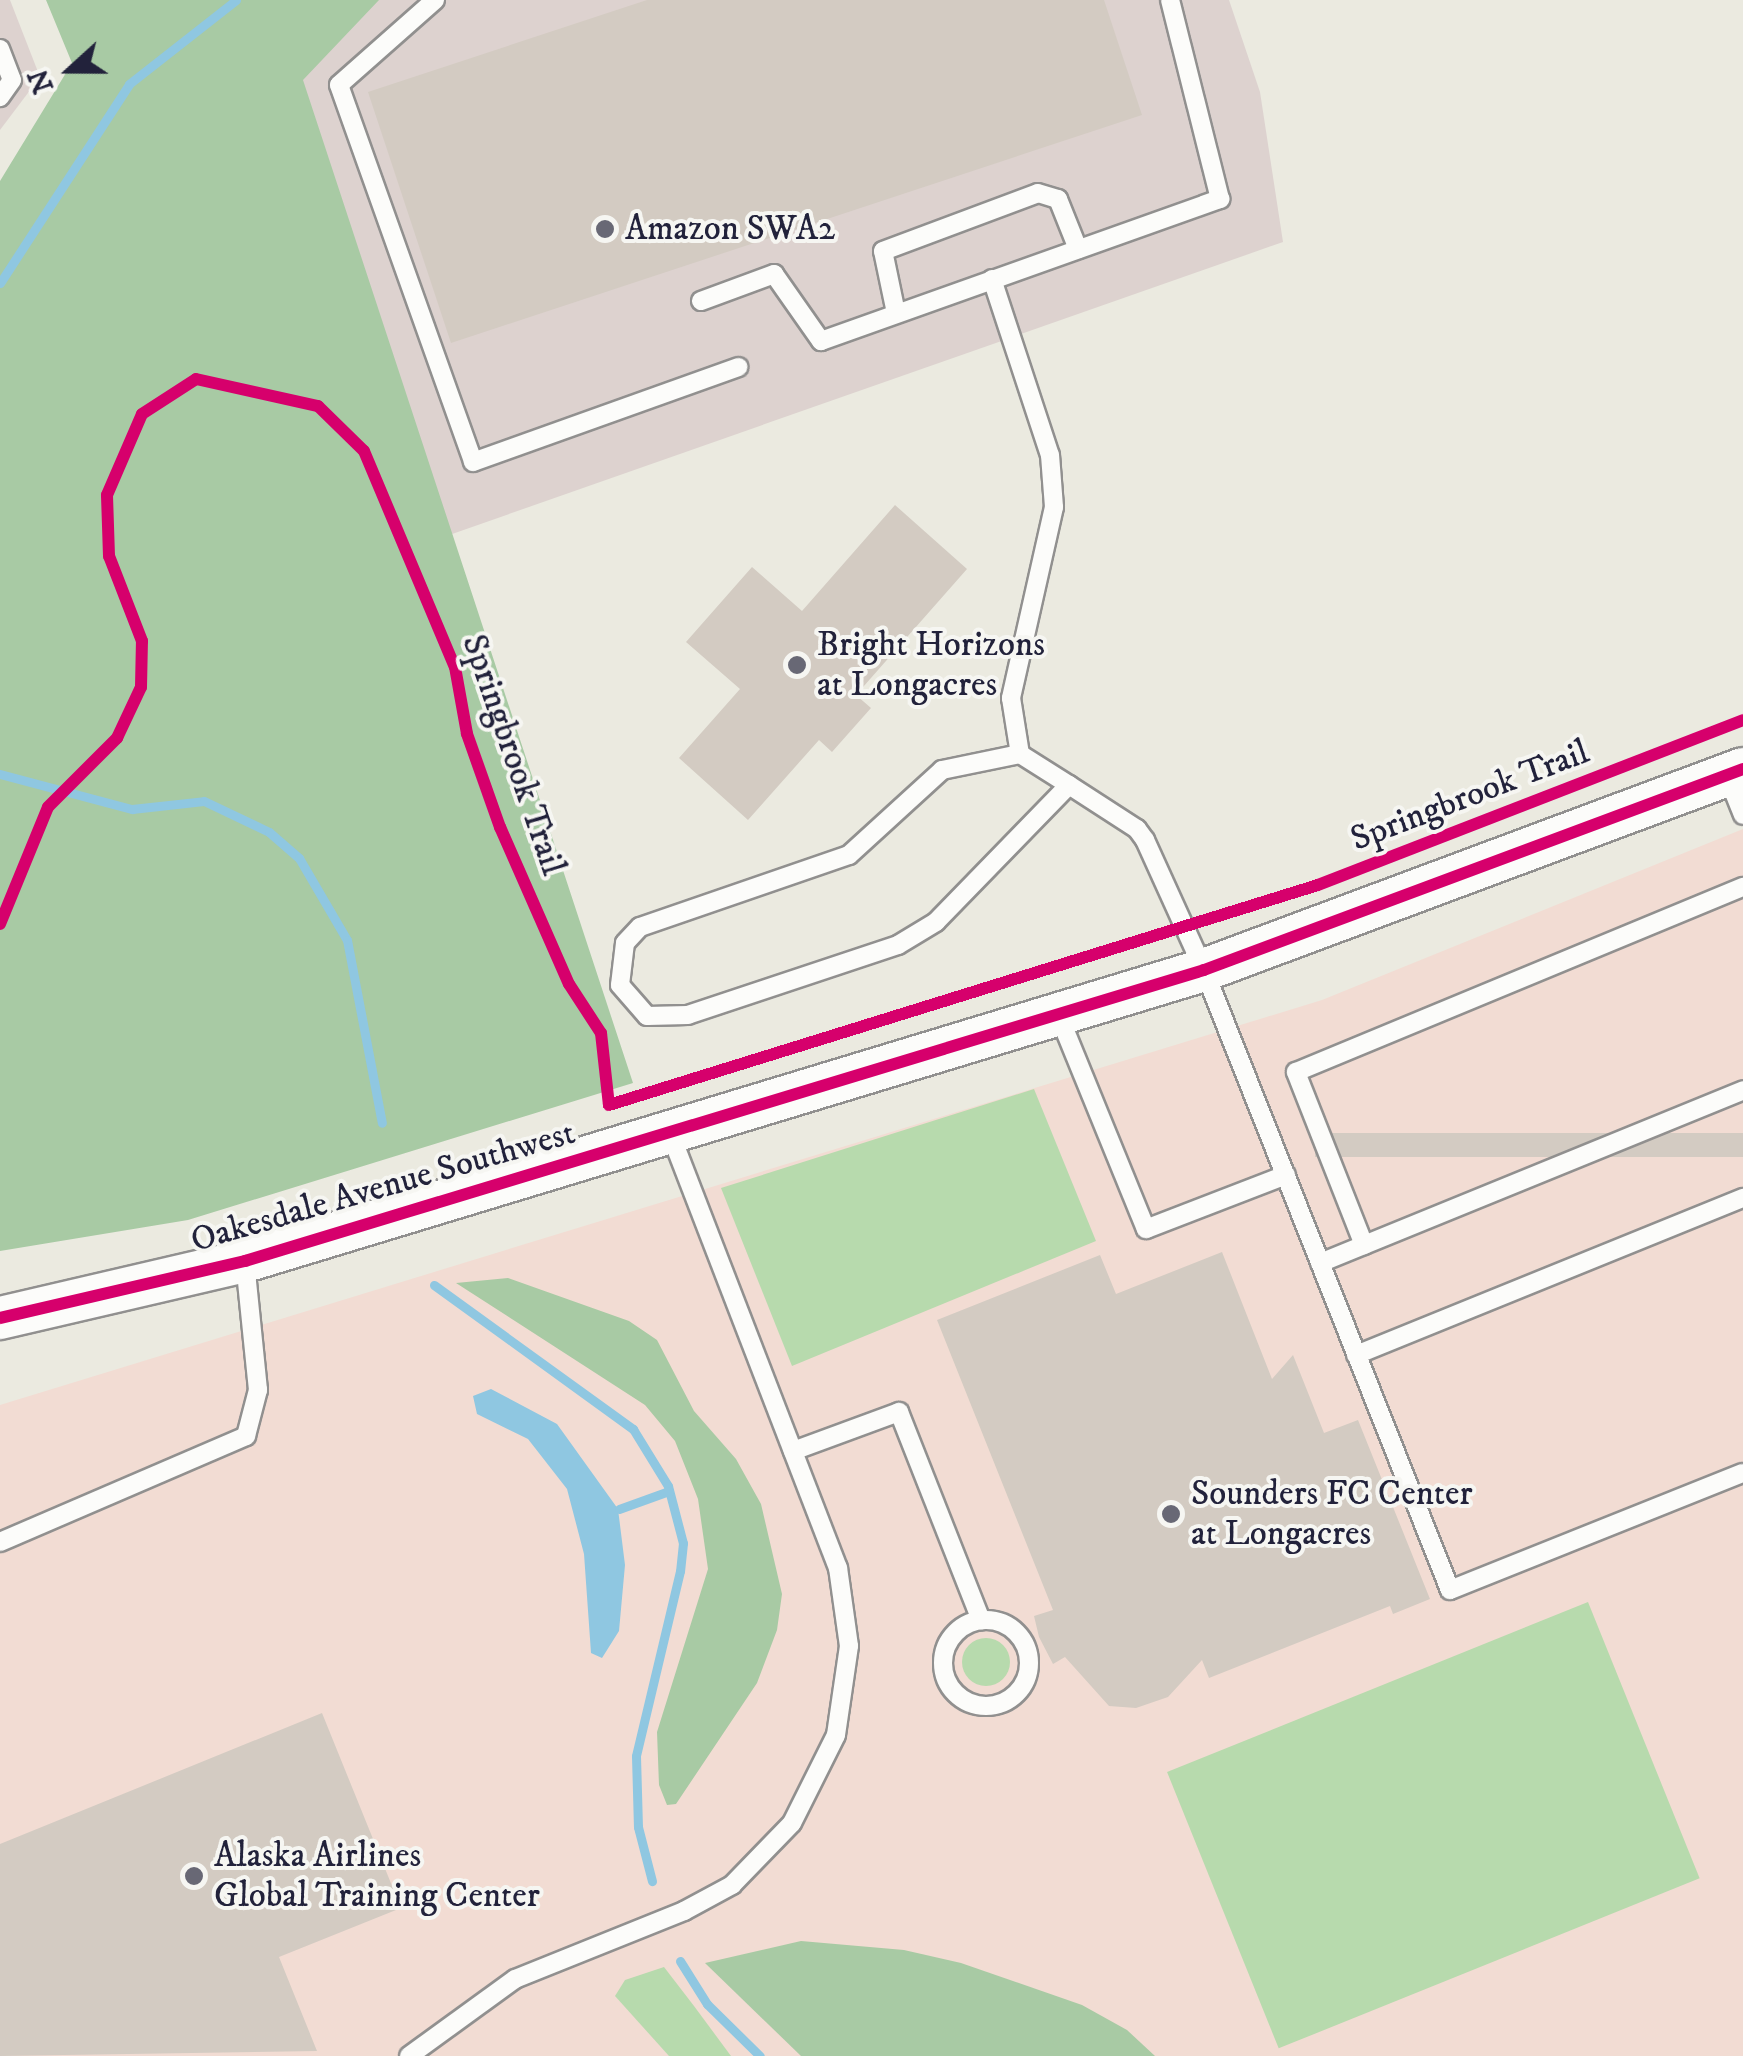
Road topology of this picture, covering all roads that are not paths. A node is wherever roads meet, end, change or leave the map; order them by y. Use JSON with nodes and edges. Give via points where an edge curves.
{"nodes":[{"id":1,"x":435,"y":0,"type":"edge"},
{"id":2,"x":1170,"y":0,"type":"edge"},
{"id":3,"x":0,"y":49,"type":"edge"},
{"id":4,"x":0,"y":97,"type":"edge"},
{"id":5,"x":1078,"y":249,"type":"junction"},
{"id":6,"x":992,"y":280,"type":"junction"},
{"id":7,"x":701,"y":302,"type":"dead end"},
{"id":8,"x":896,"y":313,"type":"junction"},
{"id":9,"x":738,"y":367,"type":"dead end"},
{"id":10,"x":1020,"y":754,"type":"junction"},
{"id":11,"x":1735,"y":772,"type":"edge"},
{"id":12,"x":1069,"y":785,"type":"junction"},
{"id":13,"x":1743,"y":815,"type":"edge"},
{"id":14,"x":1743,"y":887,"type":"edge"},
{"id":15,"x":1204,"y":970,"type":"junction"},
{"id":16,"x":1059,"y":1016,"type":"junction"},
{"id":17,"x":1743,"y":1090,"type":"edge"},
{"id":18,"x":670,"y":1136,"type":"junction"},
{"id":19,"x":1286,"y":1175,"type":"junction"},
{"id":20,"x":1743,"y":1198,"type":"edge"},
{"id":21,"x":1364,"y":1245,"type":"junction"},
{"id":22,"x":244,"y":1260,"type":"junction"},
{"id":23,"x":1320,"y":1263,"type":"junction"},
{"id":24,"x":0,"y":1318,"type":"edge"},
{"id":25,"x":1356,"y":1355,"type":"junction"},
{"id":26,"x":793,"y":1451,"type":"junction"},
{"id":27,"x":1743,"y":1473,"type":"edge"},
{"id":28,"x":0,"y":1542,"type":"edge"},
{"id":29,"x":981,"y":1620,"type":"junction"},
{"id":30,"x":409,"y":2056,"type":"edge"}],
"edges":[{"from":1,"to":9,"type":"lane","via":[[339,85],[472,462]]},
{"from":2,"to":5,"type":"lane","via":[[1220,199]]},
{"from":3,"to":4,"type":"lane","via":[[12,80]]},
{"from":5,"to":6,"type":"lane"},
{"from":5,"to":8,"type":"lane","via":[[1058,199],[1038,193],[883,251]]},
{"from":6,"to":8,"type":"lane"},
{"from":6,"to":10,"type":"lane","via":[[1050,454],[1054,507],[1011,698]]},
{"from":7,"to":8,"type":"lane","via":[[774,274],[821,340]]},
{"from":10,"to":12,"type":"lane"},
{"from":10,"to":12,"type":"lane","via":[[942,770],[849,855],[640,927],[618,965],[631,1003],[646,1016],[688,1015],[898,945],[936,922]]},
{"from":11,"to":13,"type":"lane"},
{"from":11,"to":15,"type":"street","name":"Oakesdale Avenue Southwest"},
{"from":12,"to":15,"type":"lane","via":[[1145,840]]},
{"from":14,"to":21,"type":"lane","via":[[1296,1072]]},
{"from":15,"to":16,"type":"street","name":"Oakesdale Avenue Southwest"},
{"from":15,"to":19,"type":"lane"},
{"from":16,"to":18,"type":"street","name":"Oakesdale Avenue Southwest"},
{"from":16,"to":19,"type":"lane","via":[[1146,1228]]},
{"from":17,"to":21,"type":"lane"},
{"from":18,"to":22,"type":"street","name":"Oakesdale Avenue Southwest"},
{"from":18,"to":26,"type":"lane"},
{"from":19,"to":23,"type":"lane"},
{"from":20,"to":25,"type":"lane"},
{"from":21,"to":23,"type":"lane"},
{"from":22,"to":24,"type":"street","name":"Oakesdale Avenue Southwest"},
{"from":22,"to":28,"type":"lane","via":[[258,1361],[256,1412],[246,1436]]},
{"from":23,"to":25,"type":"lane"},
{"from":25,"to":27,"type":"lane","via":[[1450,1590]]},
{"from":26,"to":29,"type":"lane","via":[[899,1412]]},
{"from":26,"to":30,"type":"lane","via":[[838,1568],[849,1626],[844,1705],[810,1796],[732,1884],[684,1911],[515,1978]]},
{"from":29,"to":29,"type":"lane","via":[[952,1637],[943,1668],[960,1698],[992,1706],[1020,1690],[1030,1658],[1013,1629]]}]}
